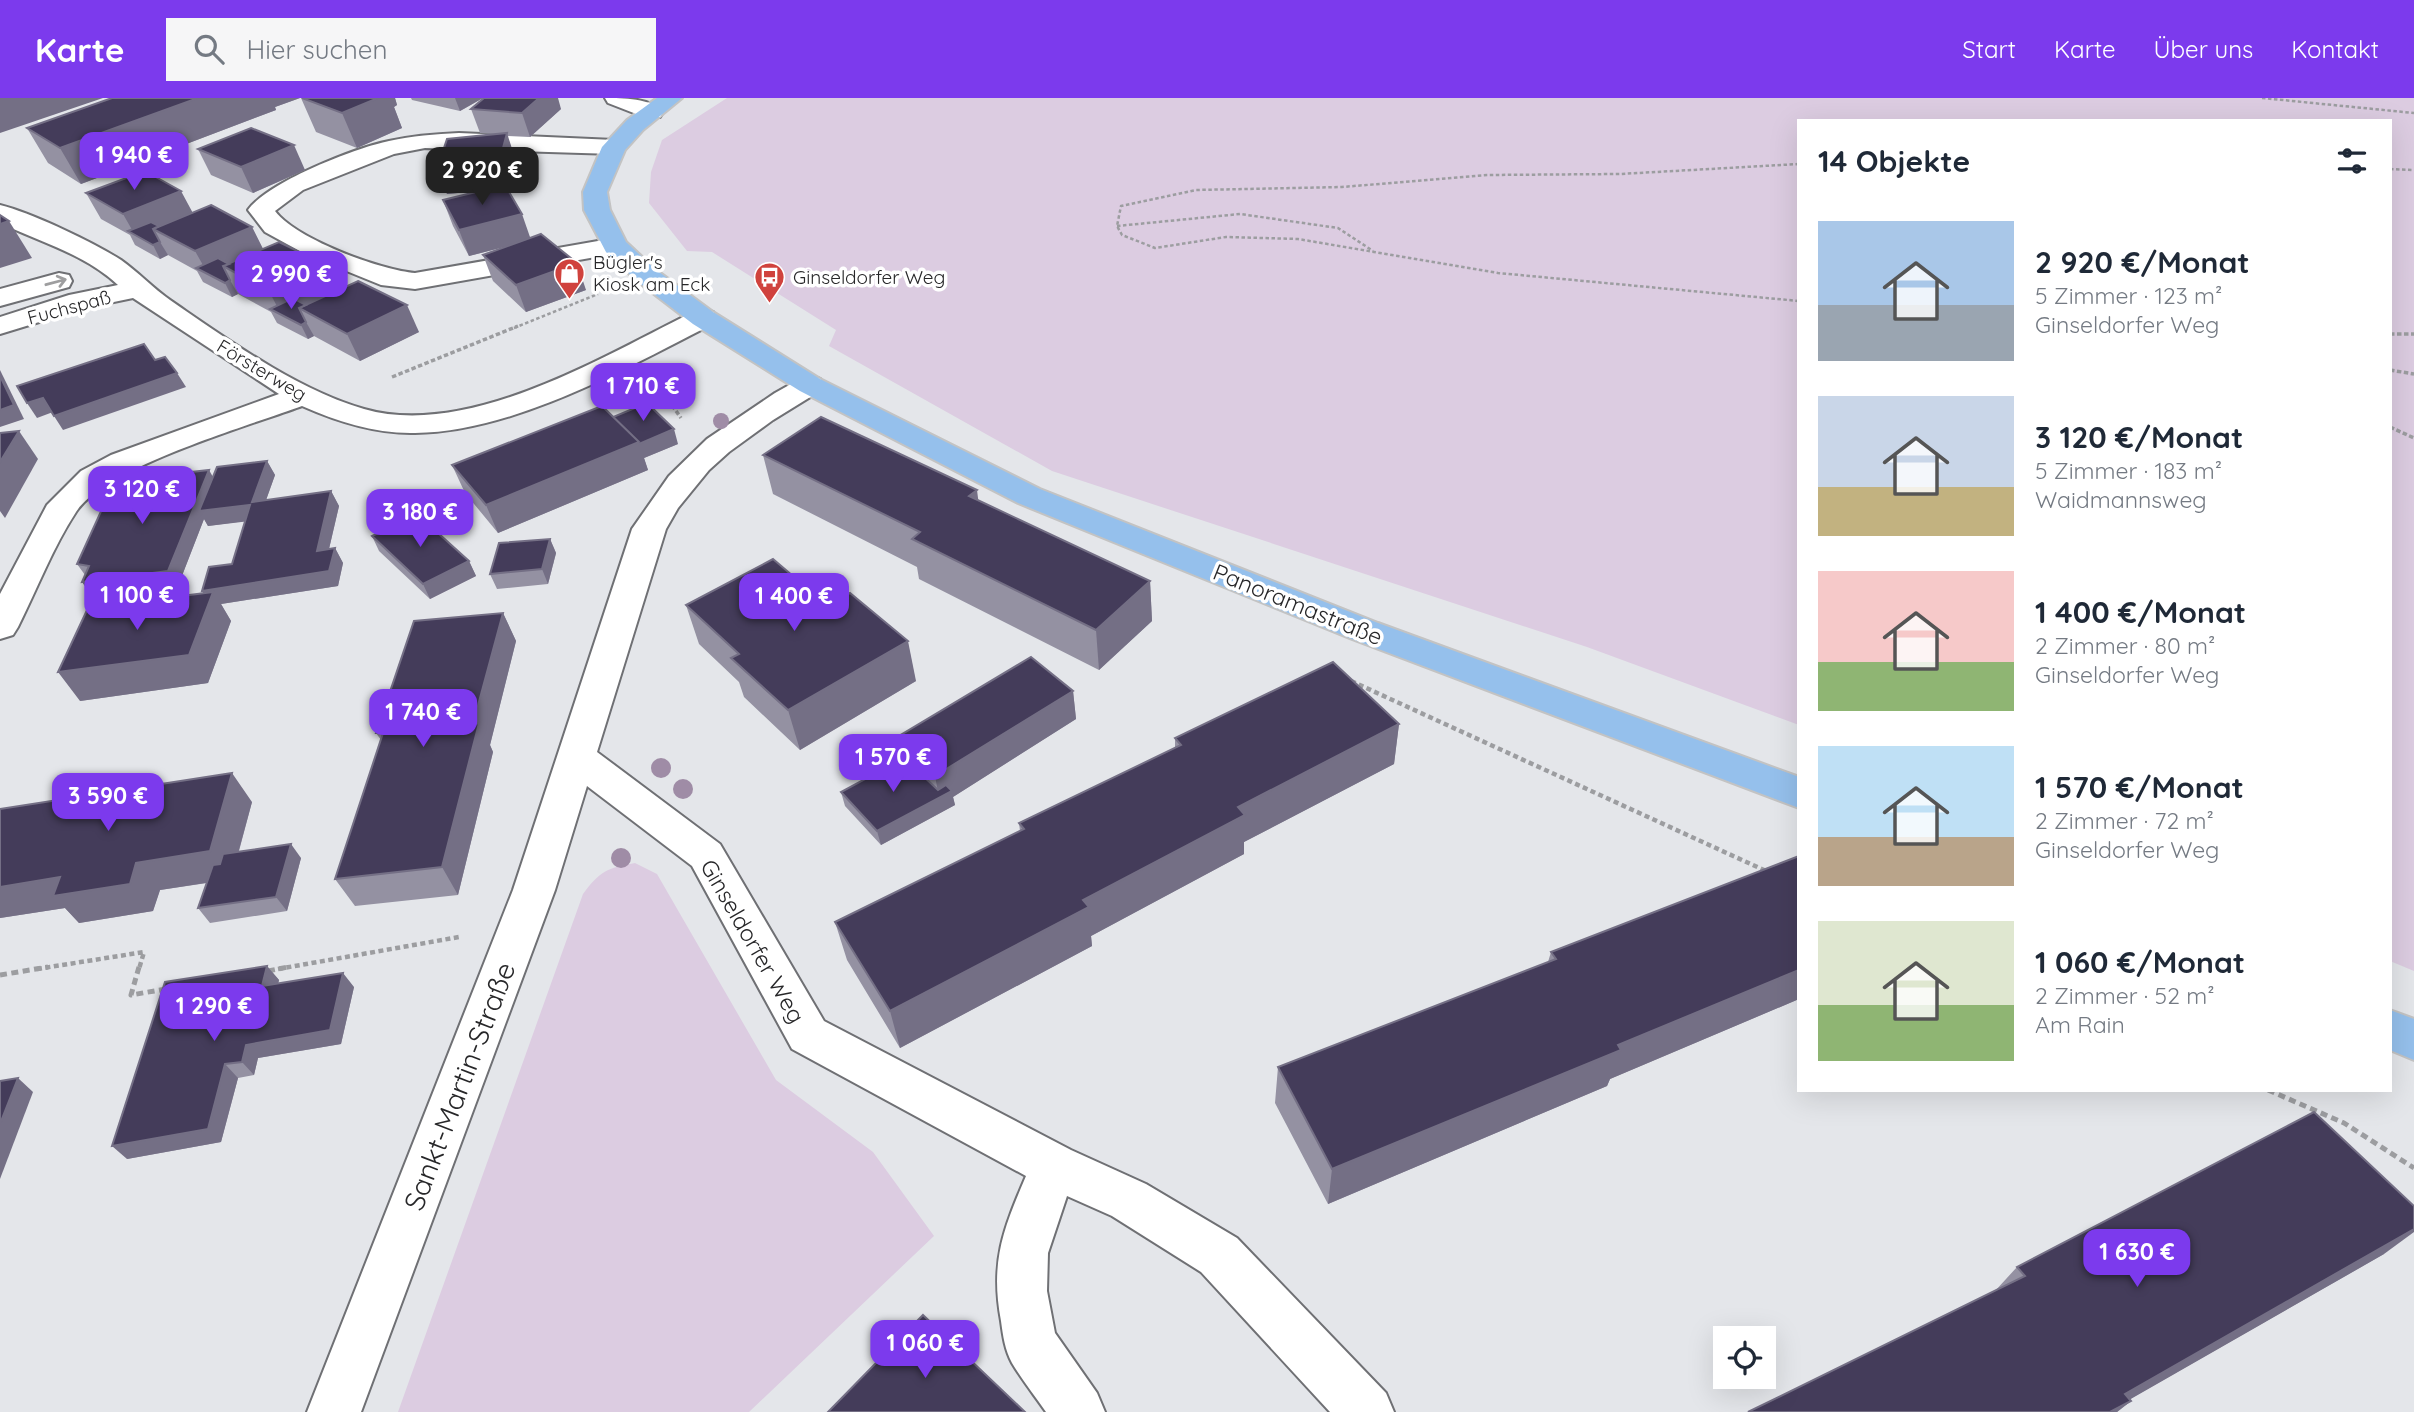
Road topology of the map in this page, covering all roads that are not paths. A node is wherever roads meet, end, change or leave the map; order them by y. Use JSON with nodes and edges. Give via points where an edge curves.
{"nodes":[{"id":1,"x":616,"y":98,"type":"edge"},
{"id":2,"x":662,"y":105,"type":"edge"},
{"id":3,"x":614,"y":147,"type":"junction"},
{"id":4,"x":0,"y":213,"type":"edge"},
{"id":5,"x":615,"y":246,"type":"junction"},
{"id":6,"x":105,"y":262,"type":"junction"},
{"id":7,"x":138,"y":289,"type":"junction"},
{"id":8,"x":0,"y":298,"type":"edge"},
{"id":9,"x":703,"y":318,"type":"junction"},
{"id":10,"x":0,"y":326,"type":"edge"},
{"id":11,"x":810,"y":385,"type":"junction"},
{"id":12,"x":312,"y":400,"type":"junction"},
{"id":13,"x":0,"y":627,"type":"edge"},
{"id":14,"x":576,"y":757,"type":"junction"},
{"id":15,"x":1797,"y":792,"type":"edge"},
{"id":16,"x":2392,"y":1030,"type":"edge"},
{"id":17,"x":2414,"y":1040,"type":"edge"},
{"id":18,"x":1054,"y":1166,"type":"junction"},
{"id":19,"x":334,"y":1412,"type":"edge"},
{"id":20,"x":1078,"y":1412,"type":"edge"},
{"id":21,"x":1367,"y":1412,"type":"edge"}],
"edges":[{"from":1,"to":2,"type":"street"},
{"from":2,"to":3,"type":"main road"},
{"from":3,"to":5,"type":"main road","via":[[595,192],[597,210]]},
{"from":3,"to":5,"type":"street","via":[[425,141],[388,148],[294,185],[261,210],[274,227],[391,279],[415,281]]},
{"from":4,"to":6,"type":"street","name":"Försterweg"},
{"from":5,"to":9,"type":"main road"},
{"from":6,"to":7,"type":"street","name":"Försterweg"},
{"from":8,"to":6,"type":"street","one_way":true},
{"from":7,"to":10,"type":"street","name":"Fuchspaß","via":[[79,301]]},
{"from":7,"to":12,"type":"street","name":"Försterweg"},
{"from":9,"to":11,"type":"main road"},
{"from":9,"to":12,"type":"street","name":"Försterweg","via":[[524,401],[483,414],[445,421],[380,423]]},
{"from":11,"to":14,"type":"street","via":[[720,443],[663,503],[649,529]]},
{"from":11,"to":15,"type":"main road","name":"Panoramastraße","via":[[1029,496],[1365,631]]},
{"from":12,"to":13,"type":"street","via":[[122,462],[92,478],[63,505]]},
{"from":14,"to":18,"type":"street","name":"Ginseldorfer Weg","via":[[706,855],[808,1035]]},
{"from":14,"to":19,"type":"street","name":"Sankt-Martin-Straße","via":[[520,926]]},
{"from":16,"to":17,"type":"main road"},
{"from":18,"to":20,"type":"street","via":[[1032,1218],[1023,1253],[1021,1291],[1031,1344]]},
{"from":18,"to":21,"type":"street","name":"Ginseldorfer Weg","via":[[1129,1200],[1219,1255]]}]}
